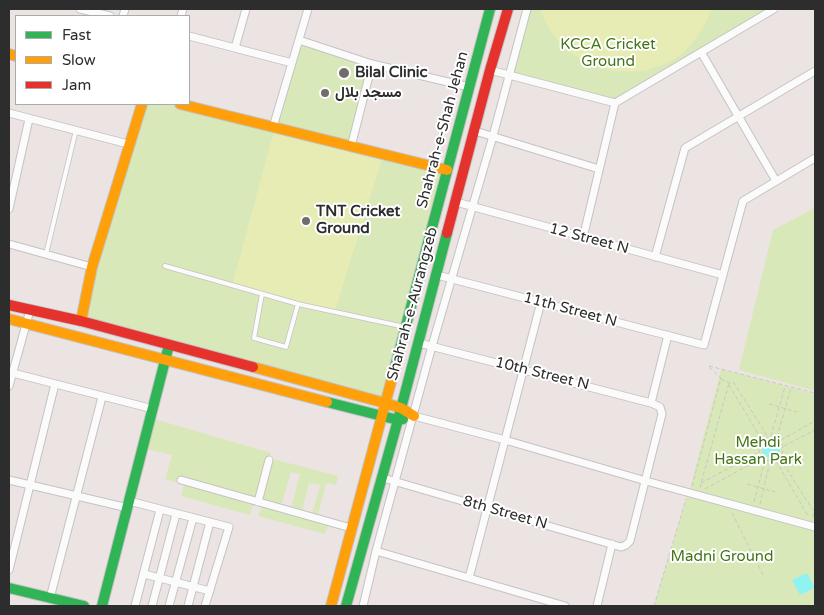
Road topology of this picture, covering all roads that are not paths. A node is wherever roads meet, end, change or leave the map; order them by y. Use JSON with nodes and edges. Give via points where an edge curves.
{"nodes":[{"id":1,"x":80,"y":9,"type":"edge"},
{"id":2,"x":246,"y":9,"type":"edge"},
{"id":3,"x":308,"y":9,"type":"edge"},
{"id":4,"x":490,"y":9,"type":"edge"},
{"id":5,"x":508,"y":9,"type":"edge"},
{"id":6,"x":527,"y":9,"type":"edge"},
{"id":7,"x":774,"y":9,"type":"edge"},
{"id":8,"x":106,"y":15,"type":"edge"},
{"id":9,"x":190,"y":36,"type":"edge"},
{"id":10,"x":299,"y":40,"type":"junction"},
{"id":11,"x":236,"y":48,"type":"junction"},
{"id":12,"x":701,"y":52,"type":"junction"},
{"id":13,"x":292,"y":63,"type":"junction"},
{"id":14,"x":372,"y":64,"type":"junction"},
{"id":15,"x":490,"y":70,"type":"junction"},
{"id":16,"x":815,"y":71,"type":"edge"},
{"id":17,"x":510,"y":75,"type":"junction"},
{"id":18,"x":470,"y":86,"type":"junction"},
{"id":19,"x":615,"y":103,"type":"junction"},
{"id":20,"x":142,"y":105,"type":"edge"},
{"id":21,"x":184,"y":105,"type":"edge"},
{"id":22,"x":9,"y":114,"type":"edge"},
{"id":23,"x":739,"y":116,"type":"junction"},
{"id":24,"x":29,"y":119,"type":"junction"},
{"id":25,"x":273,"y":127,"type":"junction"},
{"id":26,"x":76,"y":130,"type":"junction"},
{"id":27,"x":475,"y":131,"type":"junction"},
{"id":28,"x":494,"y":136,"type":"junction"},
{"id":29,"x":128,"y":144,"type":"junction"},
{"id":30,"x":351,"y":147,"type":"junction"},
{"id":31,"x":815,"y":158,"type":"edge"},
{"id":32,"x":600,"y":169,"type":"junction"},
{"id":33,"x":447,"y":170,"type":"junction"},
{"id":34,"x":776,"y":181,"type":"junction"},
{"id":35,"x":456,"y":202,"type":"junction"},
{"id":36,"x":472,"y":207,"type":"junction"},
{"id":37,"x":9,"y":209,"type":"edge"},
{"id":38,"x":583,"y":238,"type":"junction"},
{"id":39,"x":9,"y":244,"type":"edge"},
{"id":40,"x":46,"y":254,"type":"junction"},
{"id":41,"x":655,"y":257,"type":"junction"},
{"id":42,"x":165,"y":266,"type":"dead end"},
{"id":43,"x":92,"y":267,"type":"junction"},
{"id":44,"x":437,"y":275,"type":"junction"},
{"id":45,"x":723,"y":275,"type":"junction"},
{"id":46,"x":453,"y":279,"type":"junction"},
{"id":47,"x":262,"y":294,"type":"junction"},
{"id":48,"x":541,"y":302,"type":"junction"},
{"id":49,"x":298,"y":304,"type":"junction"},
{"id":50,"x":9,"y":305,"type":"edge"},
{"id":51,"x":30,"y":310,"type":"junction"},
{"id":52,"x":9,"y":318,"type":"edge"},
{"id":53,"x":81,"y":321,"type":"junction"},
{"id":54,"x":26,"y":323,"type":"junction"},
{"id":55,"x":407,"y":328,"type":"junction"},
{"id":56,"x":668,"y":336,"type":"junction"},
{"id":57,"x":419,"y":343,"type":"junction"},
{"id":58,"x":169,"y":345,"type":"junction"},
{"id":59,"x":432,"y":346,"type":"junction"},
{"id":60,"x":165,"y":359,"type":"junction"},
{"id":61,"x":524,"y":370,"type":"junction"},
{"id":62,"x":10,"y":372,"type":"edge"},
{"id":63,"x":55,"y":384,"type":"junction"},
{"id":64,"x":9,"y":386,"type":"edge"},
{"id":65,"x":102,"y":396,"type":"junction"},
{"id":66,"x":385,"y":403,"type":"junction"},
{"id":67,"x":651,"y":403,"type":"junction"},
{"id":68,"x":401,"y":408,"type":"junction"},
{"id":69,"x":153,"y":409,"type":"junction"},
{"id":70,"x":381,"y":416,"type":"junction"},
{"id":71,"x":414,"y":416,"type":"junction"},
{"id":72,"x":398,"y":420,"type":"junction"},
{"id":73,"x":505,"y":440,"type":"junction"},
{"id":74,"x":269,"y":460,"type":"dead end"},
{"id":75,"x":382,"y":478,"type":"junction"},
{"id":76,"x":9,"y":480,"type":"edge"},
{"id":77,"x":181,"y":480,"type":"dead end"},
{"id":78,"x":646,"y":481,"type":"junction"},
{"id":79,"x":396,"y":482,"type":"junction"},
{"id":80,"x":29,"y":485,"type":"junction"},
{"id":81,"x":76,"y":496,"type":"junction"},
{"id":82,"x":258,"y":502,"type":"junction"},
{"id":83,"x":128,"y":505,"type":"junction"},
{"id":84,"x":488,"y":508,"type":"junction"},
{"id":85,"x":160,"y":510,"type":"junction"},
{"id":86,"x":176,"y":514,"type":"junction"},
{"id":87,"x":193,"y":518,"type":"junction"},
{"id":88,"x":210,"y":522,"type":"junction"},
{"id":89,"x":815,"y":526,"type":"edge"},
{"id":90,"x":351,"y":528,"type":"junction"},
{"id":91,"x":612,"y":544,"type":"junction"},
{"id":92,"x":376,"y":550,"type":"junction"},
{"id":93,"x":9,"y":570,"type":"edge"},
{"id":94,"x":144,"y":574,"type":"junction"},
{"id":95,"x":160,"y":578,"type":"junction"},
{"id":96,"x":469,"y":578,"type":"junction"},
{"id":97,"x":176,"y":582,"type":"junction"},
{"id":98,"x":193,"y":586,"type":"junction"},
{"id":99,"x":9,"y":588,"type":"edge"},
{"id":100,"x":210,"y":591,"type":"junction"},
{"id":101,"x":50,"y":598,"type":"junction"},
{"id":102,"x":84,"y":606,"type":"edge"},
{"id":103,"x":102,"y":606,"type":"edge"},
{"id":104,"x":135,"y":606,"type":"edge"},
{"id":105,"x":152,"y":606,"type":"edge"},
{"id":106,"x":170,"y":606,"type":"edge"},
{"id":107,"x":188,"y":606,"type":"edge"},
{"id":108,"x":205,"y":606,"type":"edge"},
{"id":109,"x":331,"y":606,"type":"edge"},
{"id":110,"x":346,"y":606,"type":"edge"},
{"id":111,"x":363,"y":606,"type":"edge"},
{"id":112,"x":565,"y":606,"type":"edge"},
{"id":113,"x":597,"y":606,"type":"edge"}],
"edges":[{"from":1,"to":8,"type":"street"},
{"from":2,"to":11,"type":"street"},
{"from":3,"to":10,"type":"street"},
{"from":4,"to":18,"type":"main road","name":"Shahrah-e-Shah Jehan"},
{"from":5,"to":15,"type":"main road","name":"Shahrah-e-Aurangzeb"},
{"from":6,"to":17,"type":"street"},
{"from":7,"to":12,"type":"street"},
{"from":9,"to":11,"type":"street"},
{"from":10,"to":13,"type":"street"},
{"from":10,"to":14,"type":"street"},
{"from":11,"to":13,"type":"street"},
{"from":12,"to":19,"type":"street"},
{"from":12,"to":23,"type":"street"},
{"from":13,"to":25,"type":"street"},
{"from":14,"to":18,"type":"street"},
{"from":14,"to":30,"type":"street"},
{"from":15,"to":17,"type":"street"},
{"from":15,"to":27,"type":"main road","name":"Shahrah-e-Aurangzeb"},
{"from":16,"to":23,"type":"street"},
{"from":17,"to":19,"type":"street"},
{"from":17,"to":28,"type":"street"},
{"from":18,"to":33,"type":"main road","name":"Shahrah-e-Shah Jehan"},
{"from":19,"to":32,"type":"street"},
{"from":20,"to":29,"type":"main road"},
{"from":21,"to":25,"type":"main road"},
{"from":22,"to":24,"type":"street"},
{"from":23,"to":34,"type":"street"},
{"from":23,"to":41,"type":"street","via":[[685,148]]},
{"from":24,"to":26,"type":"street"},
{"from":24,"to":37,"type":"street"},
{"from":25,"to":30,"type":"main road"},
{"from":26,"to":29,"type":"street"},
{"from":26,"to":40,"type":"lane"},
{"from":27,"to":28,"type":"street"},
{"from":27,"to":35,"type":"main road","name":"Shahrah-e-Aurangzeb"},
{"from":28,"to":32,"type":"street"},
{"from":28,"to":36,"type":"street"},
{"from":29,"to":43,"type":"main road"},
{"from":30,"to":33,"type":"main road"},
{"from":31,"to":34,"type":"street"},
{"from":32,"to":38,"type":"street"},
{"from":33,"to":55,"type":"main road","name":"Shahrah-e-Shah Jehan"},
{"from":34,"to":45,"type":"street","via":[[743,201]]},
{"from":35,"to":36,"type":"street","name":"12 Street N"},
{"from":35,"to":44,"type":"main road","name":"Shahrah-e-Aurangzeb"},
{"from":36,"to":38,"type":"street","name":"12 Street N"},
{"from":36,"to":46,"type":"street"},
{"from":38,"to":41,"type":"street","name":"12 Street N"},
{"from":39,"to":40,"type":"street"},
{"from":40,"to":43,"type":"street"},
{"from":41,"to":45,"type":"street","name":"12 Street N"},
{"from":42,"to":47,"type":"lane"},
{"from":43,"to":53,"type":"main road"},
{"from":44,"to":46,"type":"street","name":"11th Street N"},
{"from":44,"to":57,"type":"main road","name":"Shahrah-e-Aurangzeb"},
{"from":45,"to":56,"type":"street","name":"11th Street N","via":[[704,345]]},
{"from":46,"to":48,"type":"street","name":"11th Street N"},
{"from":46,"to":59,"type":"street"},
{"from":47,"to":49,"type":"lane"},
{"from":47,"to":49,"type":"lane","via":[[254,338],[286,347]]},
{"from":48,"to":56,"type":"street","name":"11th Street N"},
{"from":48,"to":61,"type":"street"},
{"from":49,"to":55,"type":"lane"},
{"from":50,"to":51,"type":"main road"},
{"from":51,"to":53,"type":"main road"},
{"from":51,"to":54,"type":"street"},
{"from":52,"to":54,"type":"main road"},
{"from":53,"to":58,"type":"main road"},
{"from":54,"to":60,"type":"main road"},
{"from":54,"to":62,"type":"street"},
{"from":55,"to":66,"type":"main road","name":"Shahrah-e-Shah Jehan"},
{"from":56,"to":67,"type":"street"},
{"from":57,"to":59,"type":"street","name":"10th Street N"},
{"from":57,"to":68,"type":"main road","name":"Shahrah-e-Aurangzeb"},
{"from":58,"to":60,"type":"main road"},
{"from":58,"to":66,"type":"main road"},
{"from":59,"to":61,"type":"street","name":"10th Street N"},
{"from":59,"to":71,"type":"street"},
{"from":60,"to":69,"type":"main road"},
{"from":60,"to":70,"type":"main road"},
{"from":61,"to":67,"type":"street","name":"10th Street N"},
{"from":61,"to":73,"type":"street"},
{"from":62,"to":63,"type":"street"},
{"from":62,"to":64,"type":"street"},
{"from":63,"to":65,"type":"street"},
{"from":63,"to":80,"type":"street"},
{"from":65,"to":69,"type":"street"},
{"from":65,"to":81,"type":"street"},
{"from":66,"to":68,"type":"main road"},
{"from":66,"to":70,"type":"main road"},
{"from":67,"to":78,"type":"street","name":"10th Street N","via":[[662,410]]},
{"from":68,"to":71,"type":"main road"},
{"from":68,"to":72,"type":"main road","name":"Shahrah-e-Aurangzeb"},
{"from":69,"to":83,"type":"main road"},
{"from":70,"to":72,"type":"main road"},
{"from":70,"to":90,"type":"main road"},
{"from":71,"to":72,"type":"main road"},
{"from":71,"to":73,"type":"street"},
{"from":71,"to":79,"type":"street"},
{"from":72,"to":75,"type":"main road","name":"Shahrah-e-Aurangzeb"},
{"from":73,"to":78,"type":"street"},
{"from":73,"to":84,"type":"street"},
{"from":74,"to":82,"type":"street"},
{"from":75,"to":79,"type":"street","name":"8th Street N"},
{"from":75,"to":110,"type":"main road","name":"Shahrah-e-Aurangzeb"},
{"from":76,"to":80,"type":"street"},
{"from":77,"to":82,"type":"street"},
{"from":78,"to":89,"type":"street"},
{"from":78,"to":91,"type":"street","name":"8th Street N","via":[[630,541],[621,546]]},
{"from":79,"to":84,"type":"street","name":"8th Street N"},
{"from":79,"to":92,"type":"street"},
{"from":80,"to":81,"type":"street"},
{"from":80,"to":93,"type":"street"},
{"from":81,"to":83,"type":"street"},
{"from":81,"to":101,"type":"street"},
{"from":82,"to":90,"type":"street"},
{"from":83,"to":85,"type":"street"},
{"from":83,"to":103,"type":"main road"},
{"from":84,"to":91,"type":"street","name":"8th Street N"},
{"from":84,"to":96,"type":"street"},
{"from":85,"to":86,"type":"street"},
{"from":85,"to":94,"type":"street"},
{"from":86,"to":87,"type":"street"},
{"from":86,"to":95,"type":"street"},
{"from":87,"to":88,"type":"street"},
{"from":87,"to":97,"type":"street"},
{"from":88,"to":98,"type":"street"},
{"from":88,"to":100,"type":"street","via":[[229,527]]},
{"from":90,"to":109,"type":"main road"},
{"from":91,"to":113,"type":"street"},
{"from":92,"to":96,"type":"street"},
{"from":92,"to":111,"type":"street"},
{"from":94,"to":95,"type":"street"},
{"from":94,"to":104,"type":"street"},
{"from":95,"to":97,"type":"street"},
{"from":95,"to":105,"type":"street"},
{"from":96,"to":112,"type":"street"},
{"from":97,"to":98,"type":"street"},
{"from":97,"to":106,"type":"street"},
{"from":98,"to":100,"type":"street"},
{"from":98,"to":107,"type":"street"},
{"from":99,"to":101,"type":"main road"},
{"from":100,"to":108,"type":"street"},
{"from":101,"to":102,"type":"main road"}]}
